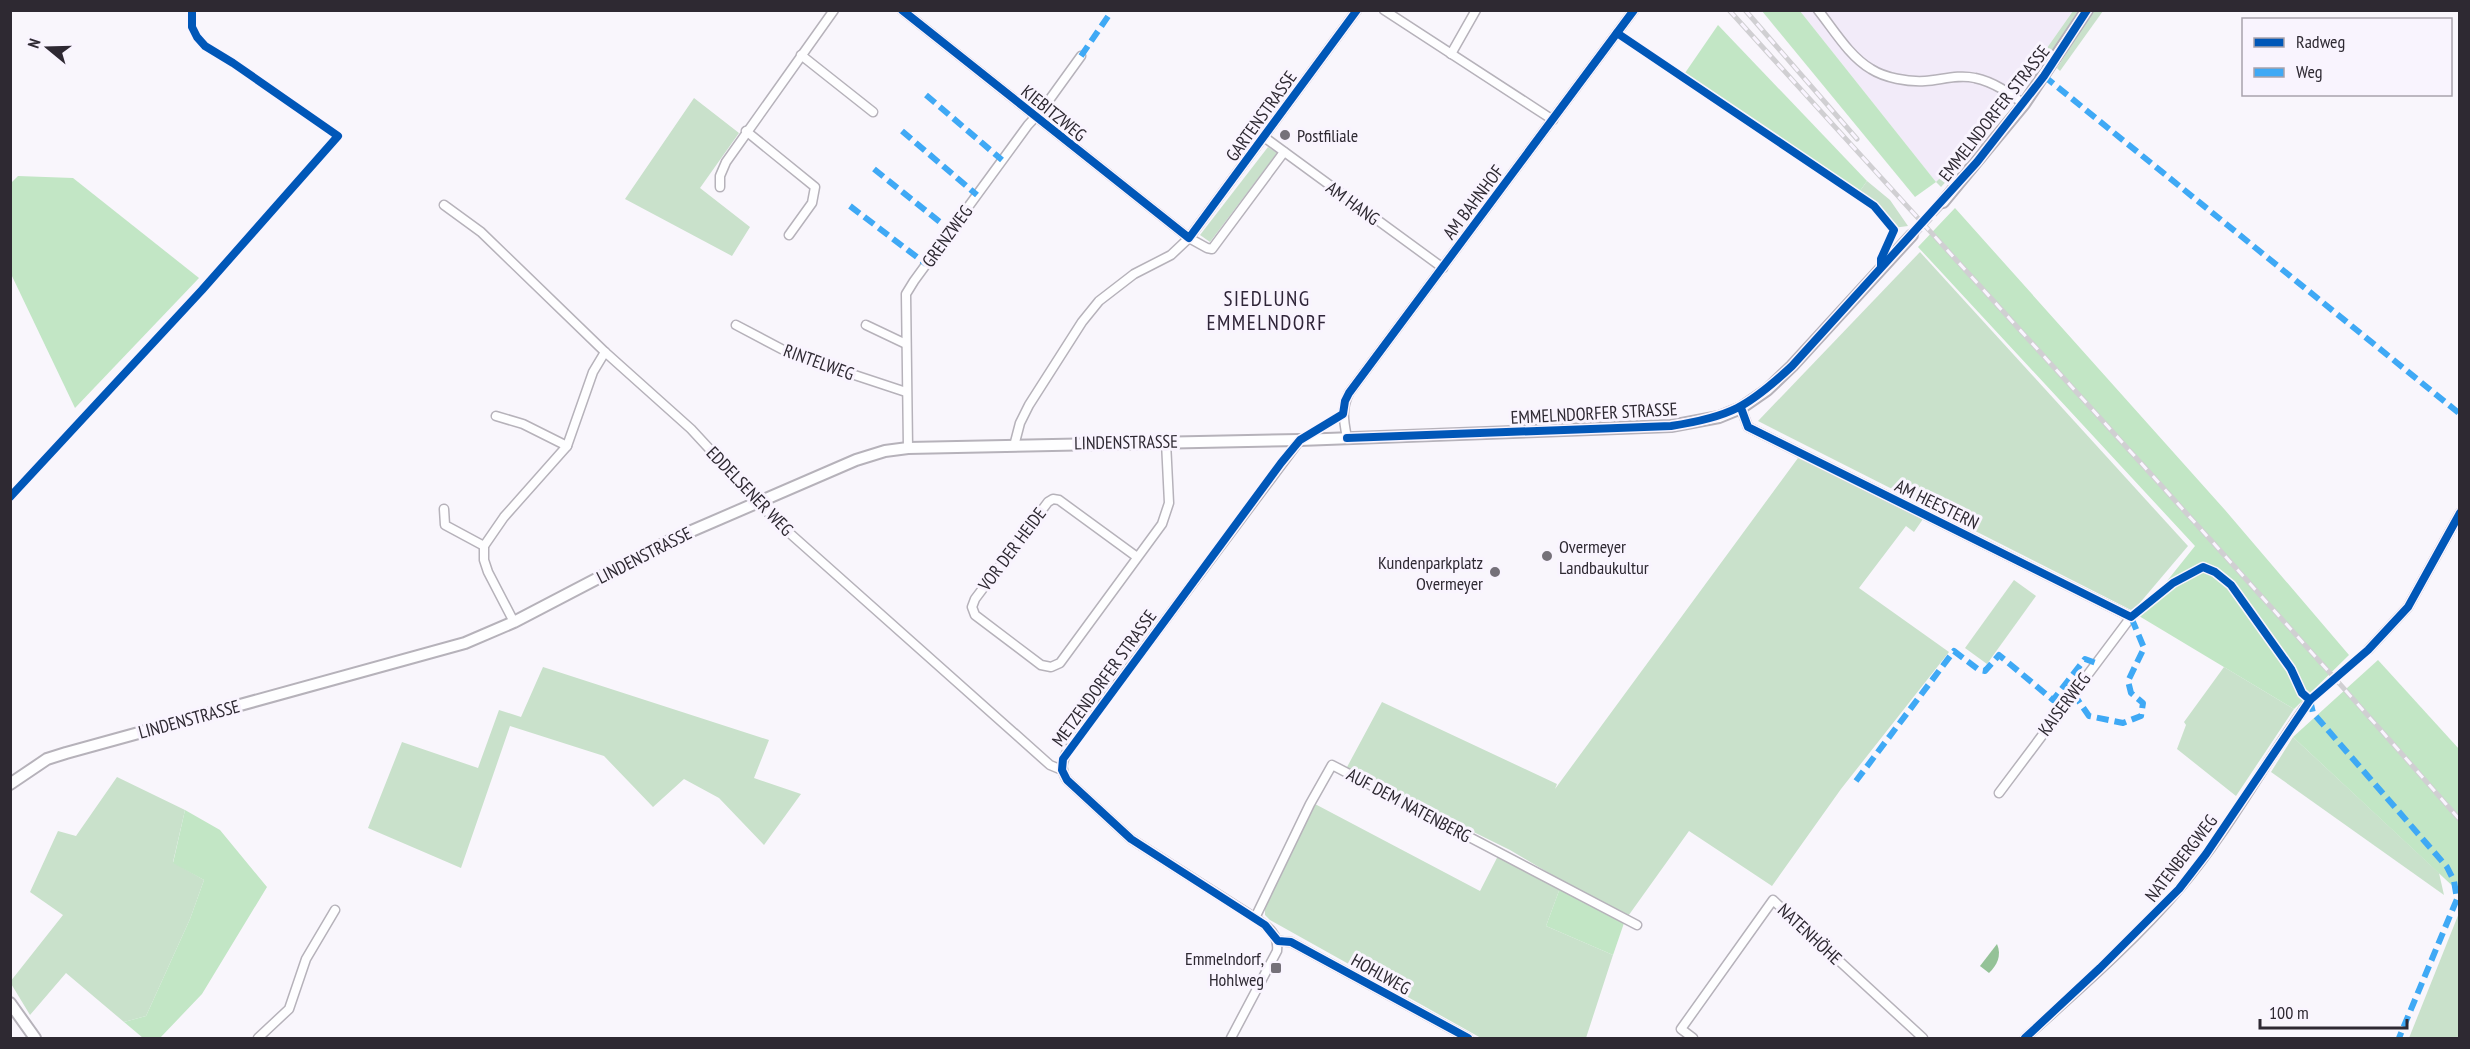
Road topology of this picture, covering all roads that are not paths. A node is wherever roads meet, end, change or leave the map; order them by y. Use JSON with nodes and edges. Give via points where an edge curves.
{"nodes":[{"id":1,"x":834,"y":10,"type":"edge"},
{"id":2,"x":902,"y":10,"type":"edge"},
{"id":3,"x":1357,"y":10,"type":"edge"},
{"id":4,"x":1476,"y":10,"type":"edge"},
{"id":5,"x":1634,"y":10,"type":"edge"},
{"id":6,"x":1818,"y":10,"type":"edge"},
{"id":7,"x":2087,"y":10,"type":"edge"},
{"id":8,"x":1386,"y":11,"type":"edge"},
{"id":9,"x":1451,"y":54,"type":"junction"},
{"id":10,"x":801,"y":55,"type":"junction"},
{"id":11,"x":1081,"y":56,"type":"dead end"},
{"id":12,"x":2024,"y":104,"type":"junction"},
{"id":13,"x":873,"y":111,"type":"dead end"},
{"id":14,"x":1034,"y":117,"type":"junction"},
{"id":15,"x":1553,"y":120,"type":"junction"},
{"id":16,"x":746,"y":131,"type":"junction"},
{"id":17,"x":1264,"y":137,"type":"junction"},
{"id":18,"x":1284,"y":152,"type":"junction"},
{"id":19,"x":720,"y":187,"type":"dead end"},
{"id":20,"x":1943,"y":202,"type":"tunnel mouth"},
{"id":21,"x":444,"y":205,"type":"dead end"},
{"id":22,"x":789,"y":235,"type":"dead end"},
{"id":23,"x":1912,"y":235,"type":"tunnel mouth"},
{"id":24,"x":1189,"y":238,"type":"junction"},
{"id":25,"x":1443,"y":268,"type":"junction"},
{"id":26,"x":736,"y":325,"type":"dead end"},
{"id":27,"x":866,"y":325,"type":"dead end"},
{"id":28,"x":906,"y":344,"type":"junction"},
{"id":29,"x":604,"y":352,"type":"junction"},
{"id":30,"x":906,"y":392,"type":"junction"},
{"id":31,"x":1741,"y":408,"type":"junction"},
{"id":32,"x":496,"y":416,"type":"dead end"},
{"id":33,"x":1347,"y":438,"type":"junction"},
{"id":34,"x":1300,"y":440,"type":"junction"},
{"id":35,"x":1166,"y":442,"type":"junction"},
{"id":36,"x":567,"y":446,"type":"junction"},
{"id":37,"x":1014,"y":446,"type":"junction"},
{"id":38,"x":908,"y":448,"type":"junction"},
{"id":39,"x":757,"y":502,"type":"junction"},
{"id":40,"x":444,"y":509,"type":"dead end"},
{"id":41,"x":2460,"y":513,"type":"edge"},
{"id":42,"x":484,"y":546,"type":"junction"},
{"id":43,"x":1137,"y":557,"type":"junction"},
{"id":44,"x":2132,"y":617,"type":"joint"},
{"id":45,"x":514,"y":622,"type":"junction"},
{"id":46,"x":2368,"y":650,"type":"tunnel mouth"},
{"id":47,"x":2310,"y":700,"type":"tunnel mouth"},
{"id":48,"x":1062,"y":770,"type":"junction"},
{"id":49,"x":10,"y":784,"type":"edge"},
{"id":50,"x":1999,"y":793,"type":"dead end"},
{"id":51,"x":335,"y":910,"type":"dead end"},
{"id":52,"x":1255,"y":918,"type":"junction"},
{"id":53,"x":1637,"y":925,"type":"dead end"},
{"id":54,"x":1278,"y":941,"type":"junction"},
{"id":55,"x":10,"y":1003,"type":"edge"},
{"id":56,"x":35,"y":1038,"type":"edge"},
{"id":57,"x":258,"y":1038,"type":"edge"},
{"id":58,"x":1232,"y":1038,"type":"edge"},
{"id":59,"x":1468,"y":1038,"type":"edge"},
{"id":60,"x":1693,"y":1038,"type":"edge"},
{"id":61,"x":1923,"y":1038,"type":"edge"},
{"id":62,"x":2025,"y":1038,"type":"edge"}],
"edges":[{"from":1,"to":10,"type":"street"},
{"from":2,"to":14,"type":"street","name":"KIEBITZWEG"},
{"from":3,"to":17,"type":"street","name":"GARTENSTRASSE"},
{"from":4,"to":9,"type":"street"},
{"from":5,"to":15,"type":"street","name":"AM BAHNHOF"},
{"from":6,"to":12,"type":"street","via":[[1851,52],[1871,70],[1924,81],[1973,77],[1992,83]]},
{"from":7,"to":12,"type":"street","name":"EMMELNDORFER STRASSE"},
{"from":8,"to":9,"type":"street"},
{"from":9,"to":15,"type":"street"},
{"from":10,"to":13,"type":"street"},
{"from":10,"to":16,"type":"street"},
{"from":11,"to":14,"type":"street","name":"GRENZWEG"},
{"from":12,"to":20,"type":"street","name":"EMMELNDORFER STRASSE"},
{"from":14,"to":24,"type":"street","name":"KIEBITZWEG"},
{"from":14,"to":28,"type":"street","name":"GRENZWEG","via":[[906,294]]},
{"from":15,"to":25,"type":"street","name":"AM BAHNHOF"},
{"from":16,"to":19,"type":"street","via":[[726,162]]},
{"from":16,"to":22,"type":"street","via":[[814,187],[812,203]]},
{"from":17,"to":18,"type":"street","name":"AM HANG"},
{"from":17,"to":24,"type":"street","name":"GARTENSTRASSE"},
{"from":18,"to":24,"type":"street","via":[[1212,249]]},
{"from":18,"to":25,"type":"street","name":"AM HANG"},
{"from":21,"to":29,"type":"street","name":"EDDELSENER WEG","via":[[481,232]]},
{"from":23,"to":31,"type":"street","name":"EMMELNDORFER STRASSE","via":[[1792,366]]},
{"from":24,"to":37,"type":"street","name":"GARTENSTRASSE","via":[[1171,255],[1134,274],[1099,301],[1029,405]]},
{"from":25,"to":33,"type":"street","name":"AM BAHNHOF","via":[[1349,393],[1343,414]]},
{"from":26,"to":30,"type":"street","name":"RINTELWEG","via":[[790,354]]},
{"from":27,"to":28,"type":"street"},
{"from":28,"to":30,"type":"street","name":"GRENZWEG"},
{"from":29,"to":36,"type":"street"},
{"from":29,"to":39,"type":"street","name":"EDDELSENER WEG","via":[[691,429]]},
{"from":30,"to":38,"type":"street","name":"GRENZWEG"},
{"from":31,"to":33,"type":"street","name":"EMMELNDORFER STRASSE","via":[[1719,417],[1671,426]]},
{"from":31,"to":44,"type":"street","name":"AM HEESTERN","via":[[1748,427]]},
{"from":32,"to":36,"type":"street","via":[[523,424]]},
{"from":33,"to":34,"type":"street","name":"EMMELNDORFER STRASSE"},
{"from":34,"to":35,"type":"street","name":"LINDENSTRASSE"},
{"from":34,"to":48,"type":"street","name":"METZENDORFER STRASSE","via":[[1068,750]]},
{"from":35,"to":37,"type":"street","name":"LINDENSTRASSE"},
{"from":35,"to":43,"type":"street","name":"VOR DER HEIDE","via":[[1166,514]]},
{"from":36,"to":42,"type":"street","via":[[504,517]]},
{"from":37,"to":38,"type":"street","name":"LINDENSTRASSE"},
{"from":38,"to":39,"type":"street","name":"LINDENSTRASSE","via":[[863,457]]},
{"from":39,"to":45,"type":"street","name":"LINDENSTRASSE","via":[[673,539]]},
{"from":39,"to":48,"type":"street","name":"EDDELSENER WEG","via":[[1050,765]]},
{"from":40,"to":42,"type":"street","via":[[446,525]]},
{"from":41,"to":46,"type":"street","via":[[2408,607]]},
{"from":42,"to":45,"type":"street","via":[[488,572]]},
{"from":43,"to":43,"type":"street","name":"VOR DER HEIDE","via":[[1060,663],[1052,667],[1041,665],[975,615],[972,607],[1053,499]]},
{"from":44,"to":50,"type":"street","name":"KAISERWEG"},
{"from":45,"to":49,"type":"street","name":"LINDENSTRASSE","via":[[465,643],[412,659],[47,759]]},
{"from":47,"to":62,"type":"street","name":"NATENBERGWEG","via":[[2180,889]]},
{"from":48,"to":52,"type":"street","name":"METZENDORFER STRASSE","via":[[1067,780],[1131,839]]},
{"from":51,"to":57,"type":"street","via":[[306,959],[289,1009]]},
{"from":52,"to":53,"type":"street","name":"AUF DEM NATENBERG","via":[[1332,765]]},
{"from":52,"to":54,"type":"street","name":"METZENDORFER STRASSE"},
{"from":54,"to":58,"type":"street","via":[[1271,965]]},
{"from":54,"to":59,"type":"street","name":"HOHLWEG","via":[[1291,942]]},
{"from":55,"to":56,"type":"street"},
{"from":60,"to":61,"type":"street","name":"NATENHÖHE","via":[[1681,1029],[1773,900]]}]}
